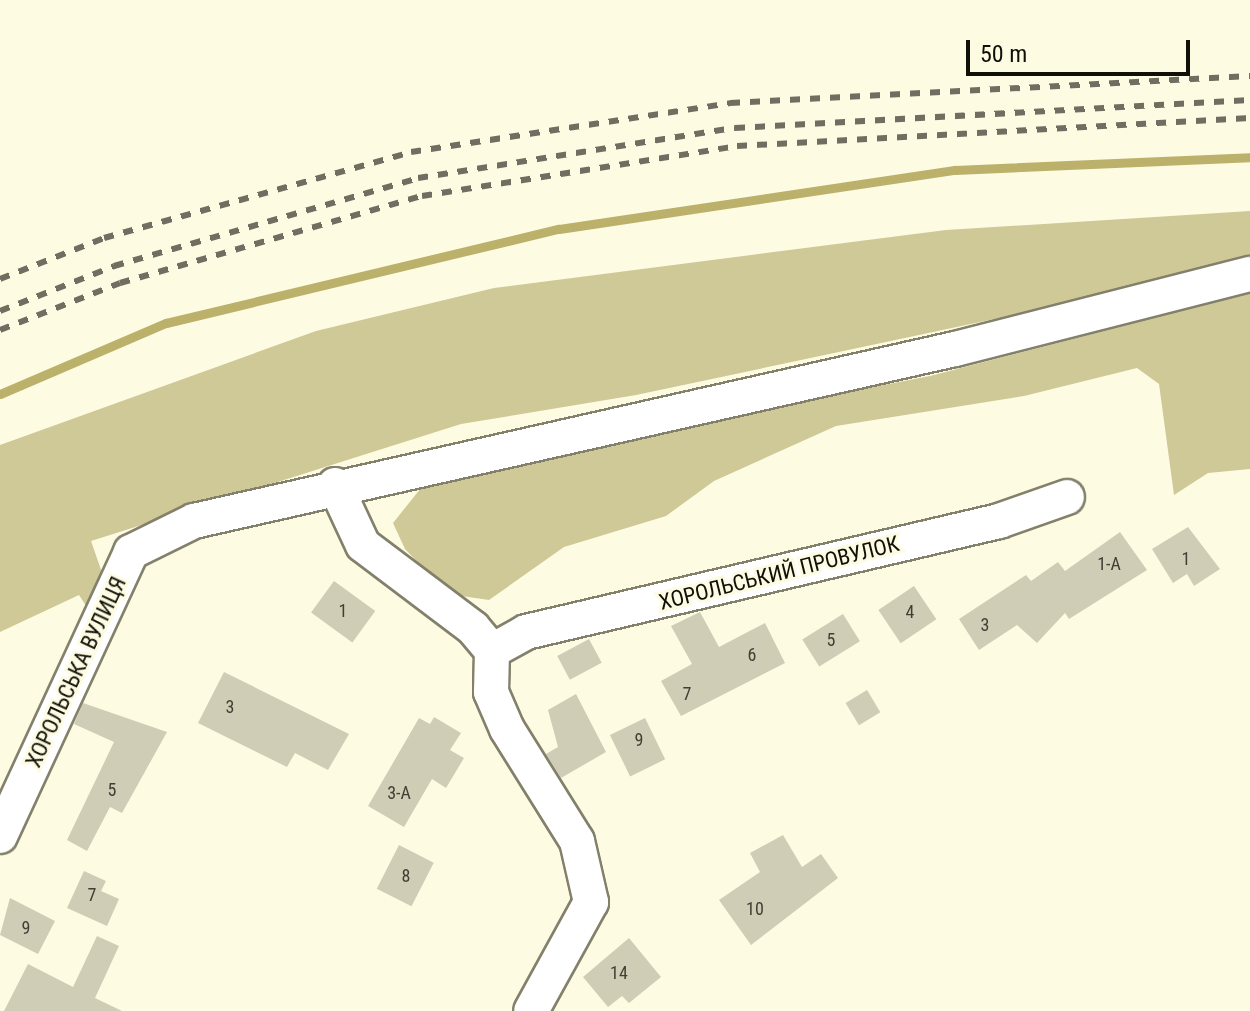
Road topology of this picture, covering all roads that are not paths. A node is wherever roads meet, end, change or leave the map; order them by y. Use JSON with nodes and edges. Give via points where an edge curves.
{"nodes":[{"id":1,"x":1250,"y":274,"type":"edge"},
{"id":2,"x":335,"y":485,"type":"junction"},
{"id":3,"x":1067,"y":497,"type":"dead end"},
{"id":4,"x":492,"y":651,"type":"junction"},
{"id":5,"x":0,"y":836,"type":"edge"},
{"id":6,"x":531,"y":1011,"type":"edge"}],
"edges":[{"from":1,"to":2,"type":"street","via":[[955,349]]},
{"from":2,"to":4,"type":"street","via":[[363,545],[473,628]]},
{"from":2,"to":5,"type":"street","name":"ХОРОЛЬСЬКА ВУЛИЦЯ","via":[[194,521],[131,552]]},
{"from":3,"to":4,"type":"street","name":"ХОРОЛЬСЬКИЙ ПРОВУЛОК","via":[[999,521],[526,632]]},
{"from":4,"to":6,"type":"street","via":[[491,692],[577,841],[591,902]]}]}
